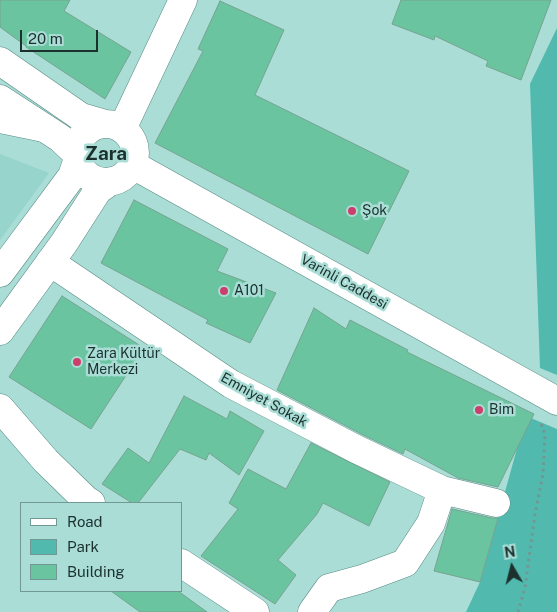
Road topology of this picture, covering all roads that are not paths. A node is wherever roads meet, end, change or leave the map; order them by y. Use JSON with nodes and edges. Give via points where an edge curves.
{"nodes":[{"id":1,"x":183,"y":0,"type":"edge"},
{"id":2,"x":0,"y":61,"type":"edge"},
{"id":3,"x":0,"y":99,"type":"edge"},
{"id":4,"x":0,"y":119,"type":"edge"},
{"id":5,"x":114,"y":126,"type":"junction"},
{"id":6,"x":44,"y":128,"type":"junction"},
{"id":7,"x":78,"y":156,"type":"junction"},
{"id":8,"x":122,"y":173,"type":"junction"},
{"id":9,"x":50,"y":262,"type":"junction"},
{"id":10,"x":0,"y":273,"type":"edge"},
{"id":11,"x":0,"y":332,"type":"edge"},
{"id":12,"x":556,"y":400,"type":"edge"},
{"id":13,"x":0,"y":408,"type":"edge"},
{"id":14,"x":442,"y":490,"type":"junction"},
{"id":15,"x":89,"y":502,"type":"edge"},
{"id":16,"x":496,"y":504,"type":"dead end"},
{"id":17,"x":182,"y":564,"type":"edge"},
{"id":18,"x":255,"y":612,"type":"edge"},
{"id":19,"x":312,"y":612,"type":"edge"}],
"edges":[{"from":1,"to":5,"type":"main road"},
{"from":2,"to":5,"type":"main road","via":[[81,117]]},
{"from":3,"to":6,"type":"main road"},
{"from":4,"to":6,"type":"main road"},
{"from":5,"to":7,"type":"main road","via":[[96,126],[88,130],[82,137]]},
{"from":5,"to":8,"type":"main road","via":[[128,134],[135,149],[135,157]]},
{"from":6,"to":7,"type":"main road"},
{"from":7,"to":8,"type":"main road","via":[[81,167],[94,179],[102,181]]},
{"from":7,"to":10,"type":"main road","via":[[72,176]]},
{"from":8,"to":9,"type":"main road","via":[[98,190]]},
{"from":8,"to":12,"type":"main road","name":"Varinli Caddesi"},
{"from":9,"to":11,"type":"main road"},
{"from":9,"to":14,"type":"main road","name":"Emniyet Sokak","via":[[231,384],[356,450]]},
{"from":13,"to":15,"type":"main road","via":[[46,461]]},
{"from":14,"to":16,"type":"main road","name":"Emniyet Sokak"},
{"from":14,"to":19,"type":"main road","via":[[431,523],[405,564],[328,588]]},
{"from":17,"to":18,"type":"main road"}]}
